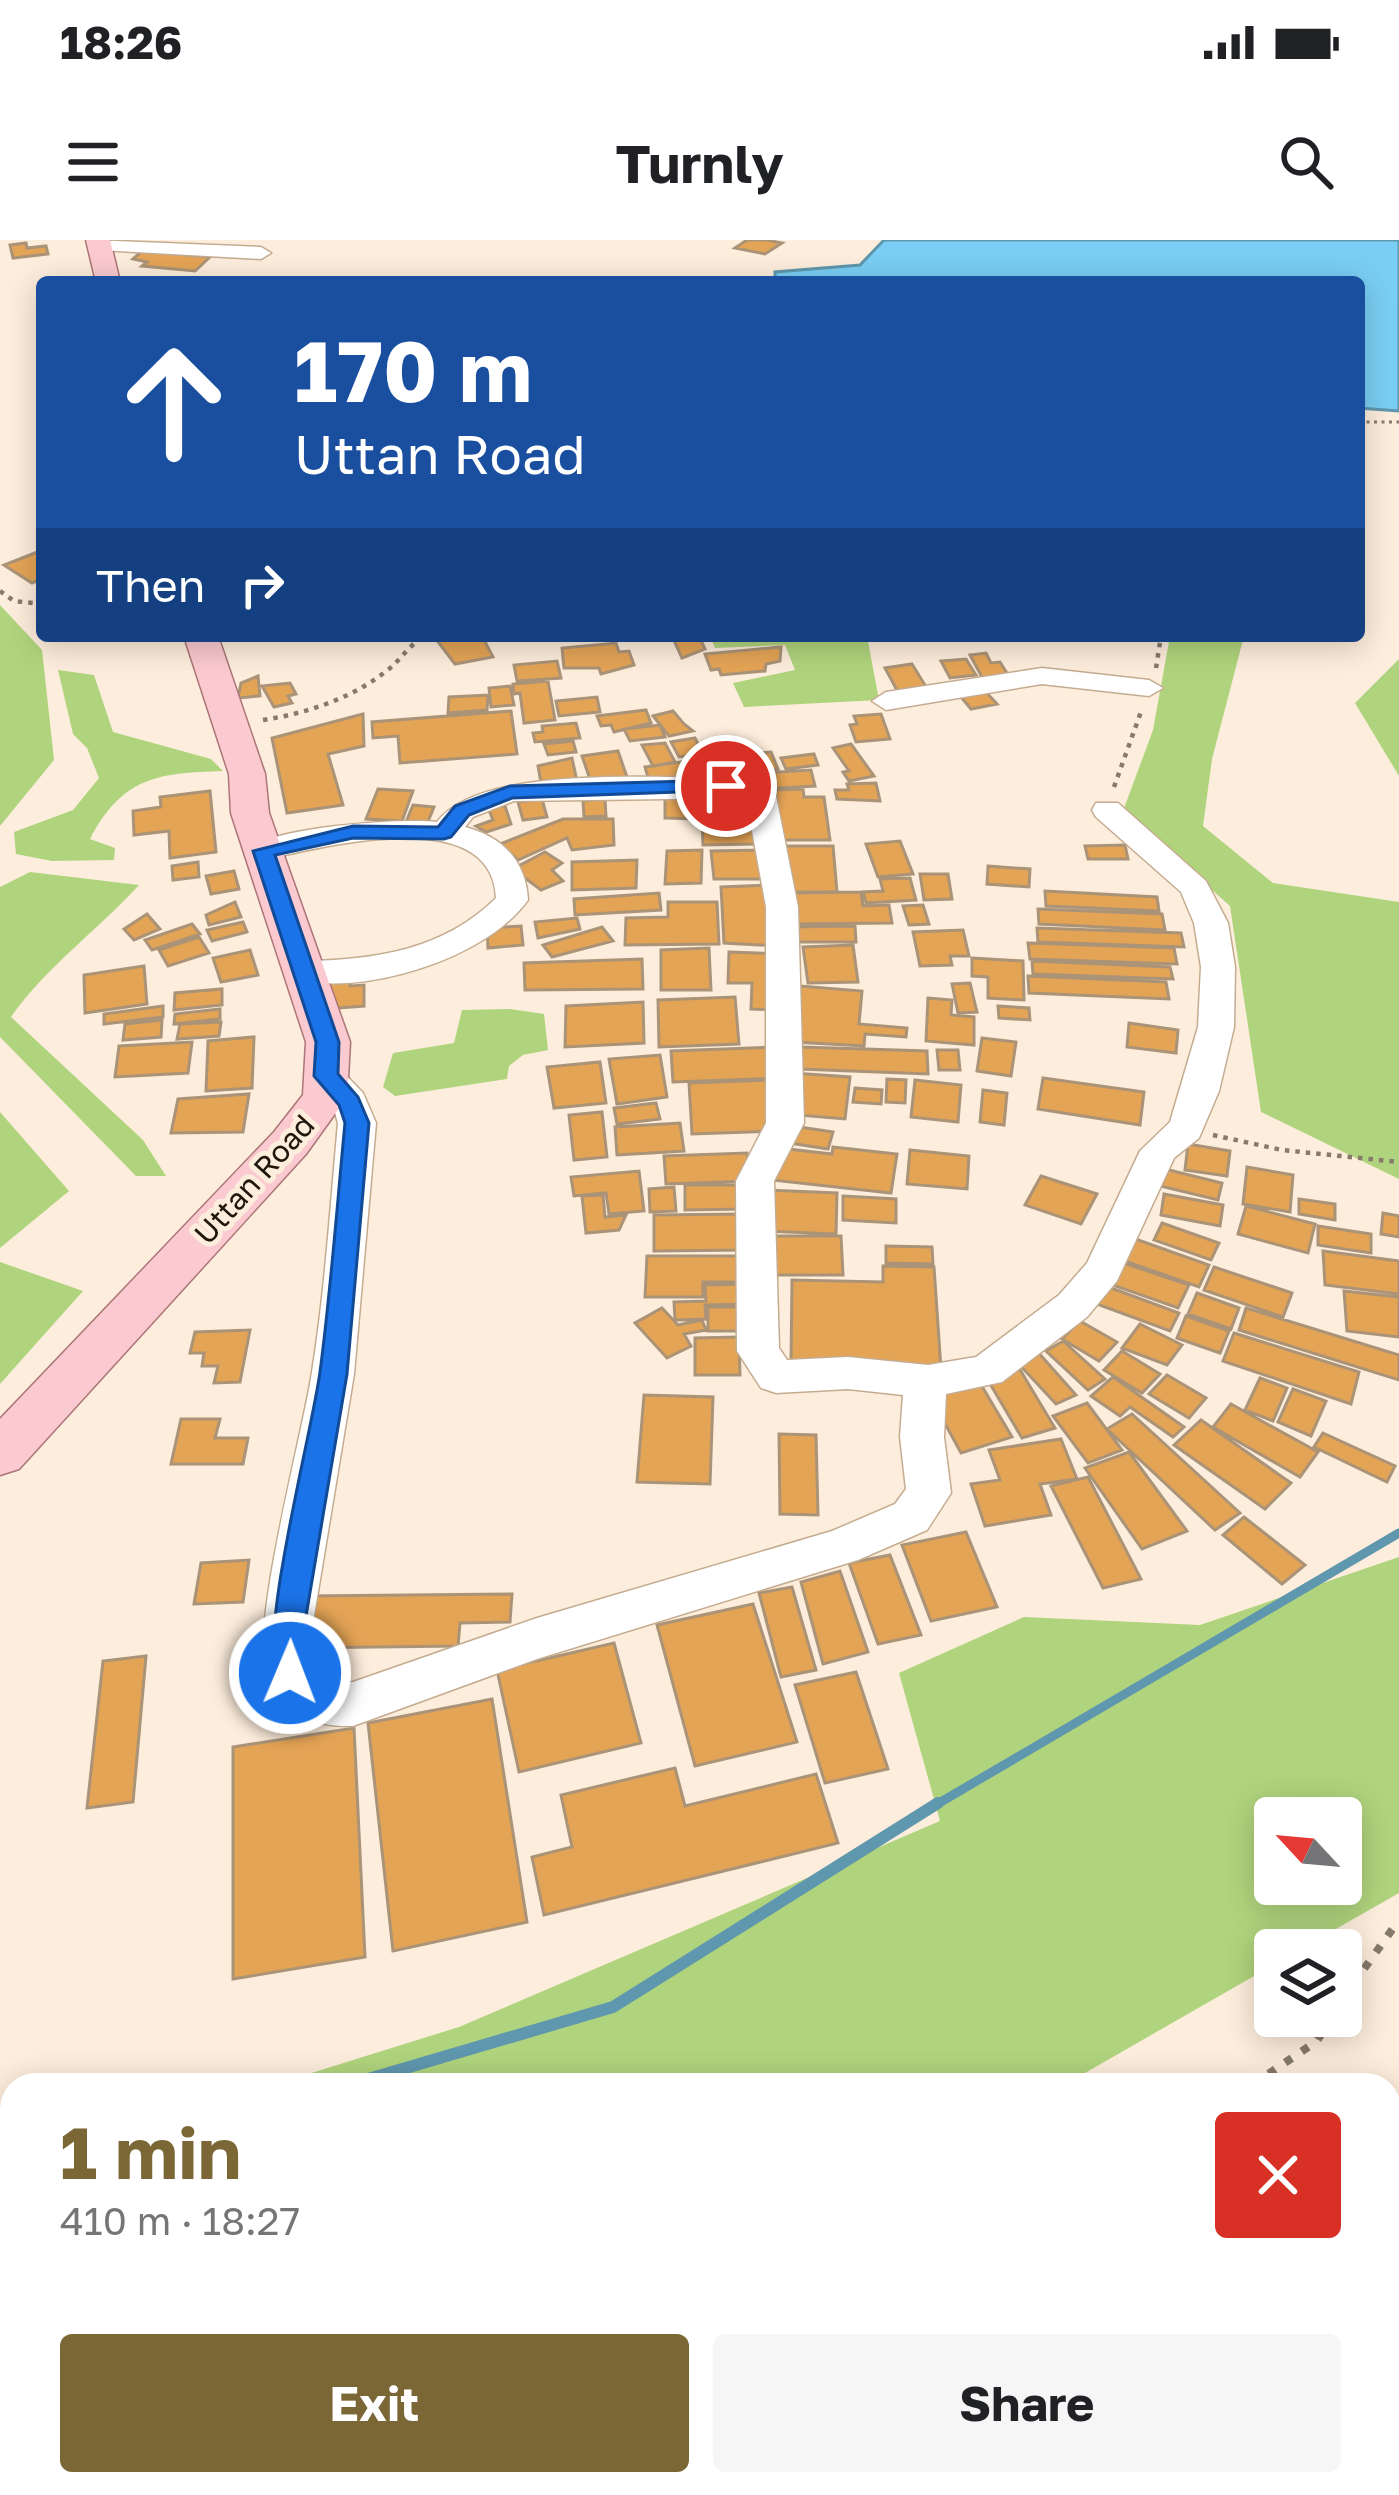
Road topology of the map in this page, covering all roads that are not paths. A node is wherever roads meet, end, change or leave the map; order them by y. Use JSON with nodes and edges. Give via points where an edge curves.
{"nodes":[{"id":1,"x":99,"y":242,"type":"edge"},
{"id":2,"x":261,"y":253,"type":"dead end"},
{"id":3,"x":108,"y":276,"type":"edge"},
{"id":4,"x":203,"y":642,"type":"edge"},
{"id":5,"x":1149,"y":688,"type":"road end"},
{"id":6,"x":886,"y":701,"type":"dead end"},
{"id":7,"x":1106,"y":810,"type":"road end"},
{"id":8,"x":444,"y":833,"type":"junction"},
{"id":9,"x":263,"y":851,"type":"junction"},
{"id":10,"x":304,"y":972,"type":"junction"},
{"id":11,"x":326,"y":1076,"type":"junction"},
{"id":12,"x":928,"y":1381,"type":"junction"},
{"id":13,"x":0,"y":1454,"type":"edge"}],
"edges":[{"from":1,"to":2,"type":"street"},
{"from":1,"to":3,"type":"main road"},
{"from":4,"to":9,"type":"main road","name":"Uttan Road","via":[[248,774]]},
{"from":5,"to":6,"type":"street","via":[[1042,676]]},
{"from":7,"to":12,"type":"street","via":[[1195,888],[1211,923],[1216,1027],[1186,1129],[1159,1151],[1103,1271],[1073,1306],[987,1371]]},
{"from":8,"to":9,"type":"street","via":[[353,832]]},
{"from":8,"to":10,"type":"street","via":[[481,842],[508,872],[512,900],[494,923],[384,965]]},
{"from":8,"to":12,"type":"street","via":[[462,810],[510,792],[760,791],[782,907],[785,1124],[755,1181],[758,1351],[776,1377]]},
{"from":9,"to":10,"type":"main road","name":"Uttan Road"},
{"from":10,"to":11,"type":"main road","name":"Uttan Road","via":[[328,1042]]},
{"from":11,"to":12,"type":"street","via":[[357,1123],[333,1374],[289,1622],[290,1673],[324,1705],[353,1704],[842,1547],[911,1517],[929,1493],[922,1448]]},
{"from":11,"to":13,"type":"main road","name":"Uttan Road","via":[[325,1097],[290,1144]]}]}
